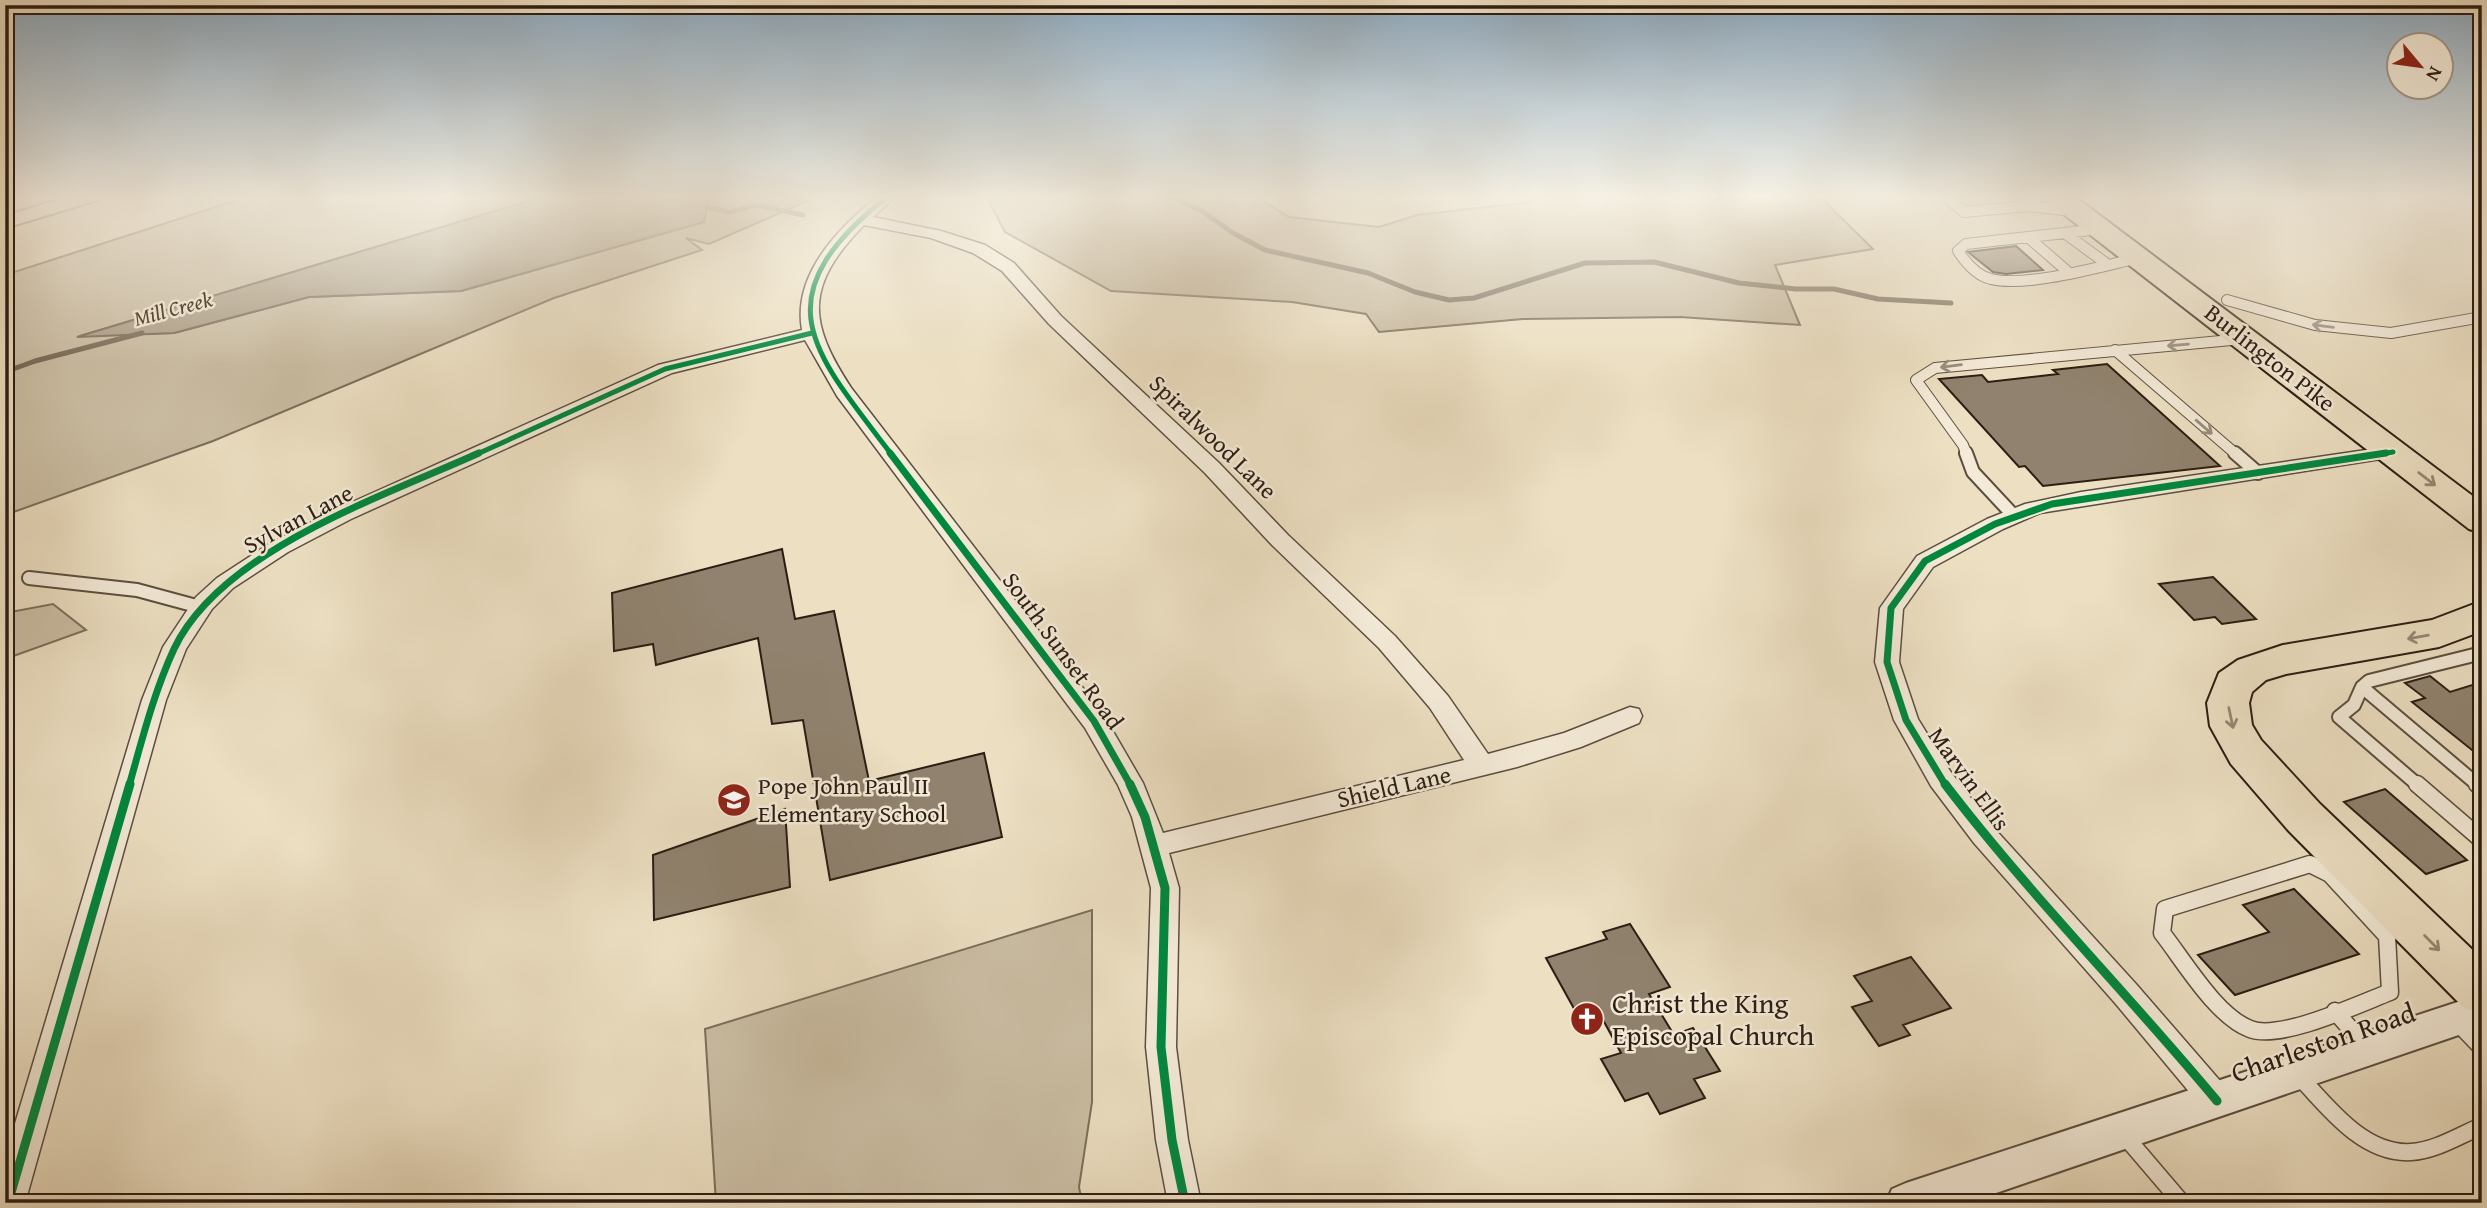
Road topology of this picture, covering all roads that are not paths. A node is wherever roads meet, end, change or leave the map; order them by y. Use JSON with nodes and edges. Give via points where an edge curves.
{"nodes":[{"id":1,"x":832,"y":252,"type":"edge"},
{"id":2,"x":985,"y":252,"type":"edge"},
{"id":3,"x":1959,"y":252,"type":"edge"},
{"id":4,"x":2046,"y":252,"type":"edge"},
{"id":5,"x":2100,"y":252,"type":"edge"},
{"id":6,"x":2132,"y":252,"type":"edge"},
{"id":7,"x":2145,"y":252,"type":"edge"},
{"id":8,"x":2140,"y":258,"type":"junction"},
{"id":9,"x":2107,"y":264,"type":"junction"},
{"id":10,"x":2067,"y":271,"type":"junction"},
{"id":11,"x":2227,"y":300,"type":"junction"},
{"id":12,"x":2482,"y":317,"type":"edge"},
{"id":13,"x":813,"y":333,"type":"junction"},
{"id":14,"x":2246,"y":339,"type":"junction"},
{"id":15,"x":2115,"y":350,"type":"junction"},
{"id":16,"x":2393,"y":453,"type":"junction"},
{"id":17,"x":2258,"y":473,"type":"junction"},
{"id":18,"x":2481,"y":515,"type":"edge"},
{"id":19,"x":2014,"y":516,"type":"junction"},
{"id":20,"x":29,"y":578,"type":"dead end"},
{"id":21,"x":200,"y":607,"type":"junction"},
{"id":22,"x":2482,"y":615,"type":"edge"},
{"id":23,"x":2482,"y":653,"type":"edge"},
{"id":24,"x":2362,"y":687,"type":"junction"},
{"id":25,"x":1630,"y":716,"type":"dead end"},
{"id":26,"x":1482,"y":766,"type":"junction"},
{"id":27,"x":2482,"y":788,"type":"edge"},
{"id":28,"x":2482,"y":840,"type":"edge"},
{"id":29,"x":1154,"y":846,"type":"junction"},
{"id":30,"x":2473,"y":1007,"type":"edge"},
{"id":31,"x":2335,"y":1011,"type":"junction"},
{"id":32,"x":2482,"y":1048,"type":"edge"},
{"id":33,"x":2368,"y":1049,"type":"junction"},
{"id":34,"x":2296,"y":1073,"type":"junction"},
{"id":35,"x":2217,"y":1101,"type":"junction"},
{"id":36,"x":2482,"y":1126,"type":"edge"},
{"id":37,"x":2122,"y":1132,"type":"junction"},
{"id":38,"x":1929,"y":1199,"type":"edge"},
{"id":39,"x":8,"y":1203,"type":"edge"},
{"id":40,"x":1185,"y":1203,"type":"edge"},
{"id":41,"x":2182,"y":1203,"type":"edge"}],
"edges":[{"from":1,"to":13,"type":"street","via":[[810,305]]},
{"from":2,"to":26,"type":"street","name":"Spiralwood Lane","via":[[1009,267],[1055,320],[1387,642],[1439,702]]},
{"from":3,"to":10,"type":"lane","via":[[1992,279],[2007,281]]},
{"from":4,"to":10,"type":"lane"},
{"from":5,"to":9,"type":"lane"},
{"from":6,"to":8,"type":"highway","name":"Burlington Pike"},
{"from":7,"to":11,"type":"highway","name":"Burlington Pike"},
{"from":8,"to":9,"type":"lane"},
{"from":8,"to":14,"type":"highway","name":"Burlington Pike"},
{"from":9,"to":10,"type":"lane"},
{"from":12,"to":11,"type":"lane","one_way":true,"via":[[2391,333],[2315,325]]},
{"from":11,"to":18,"type":"highway","name":"Burlington Pike"},
{"from":13,"to":21,"type":"street","name":"Sylvan Lane","via":[[708,356],[648,376],[311,530],[250,564]]},
{"from":13,"to":29,"type":"street","name":"South Sunset Road","via":[[844,392],[1094,721],[1130,783]]},
{"from":14,"to":15,"type":"lane","one_way":true},
{"from":14,"to":16,"type":"highway","name":"Burlington Pike"},
{"from":15,"to":17,"type":"lane","one_way":true},
{"from":15,"to":19,"type":"lane","one_way":true,"via":[[1935,368],[1916,380],[1963,445],[1973,472]]},
{"from":16,"to":17,"type":"street","name":"Marvin Ellis"},
{"from":16,"to":18,"type":"highway","name":"Burlington Pike","one_way":true},
{"from":17,"to":19,"type":"street","name":"Marvin Ellis","via":[[2039,507]]},
{"from":19,"to":35,"type":"street","name":"Marvin Ellis","via":[[1942,548],[1901,589],[1888,629],[1890,680],[1913,737],[1954,799]]},
{"from":20,"to":21,"type":"lane","via":[[124,587]]},
{"from":21,"to":39,"type":"street","name":"Sylvan Lane","via":[[175,647],[154,700]]},
{"from":22,"to":30,"type":"highway","one_way":true,"via":[[2439,633],[2283,660],[2252,670],[2234,684],[2228,703],[2231,726],[2246,752]]},
{"from":23,"to":24,"type":"lane","via":[[2369,681]]},
{"from":24,"to":27,"type":"lane"},
{"from":24,"to":28,"type":"lane","via":[[2354,705],[2339,717]]},
{"from":25,"to":26,"type":"street","name":"Shield Lane","via":[[1573,740]]},
{"from":26,"to":29,"type":"street","name":"Shield Lane"},
{"from":29,"to":40,"type":"street","name":"South Sunset Road","via":[[1165,888],[1161,1047]]},
{"from":30,"to":32,"type":"lane"},
{"from":30,"to":33,"type":"street","name":"Charleston Road"},
{"from":31,"to":31,"type":"lane","via":[[2390,992],[2387,936],[2330,874],[2310,864],[2165,909],[2162,933],[2229,1015],[2252,1031],[2280,1032]]},
{"from":31,"to":33,"type":"lane"},
{"from":33,"to":34,"type":"street","name":"Charleston Road"},
{"from":34,"to":35,"type":"street","name":"Charleston Road"},
{"from":34,"to":36,"type":"lane","via":[[2347,1125],[2392,1150],[2412,1152]]},
{"from":35,"to":37,"type":"street","name":"Charleston Road"},
{"from":37,"to":38,"type":"street","name":"Charleston Road"},
{"from":37,"to":41,"type":"lane"}]}
